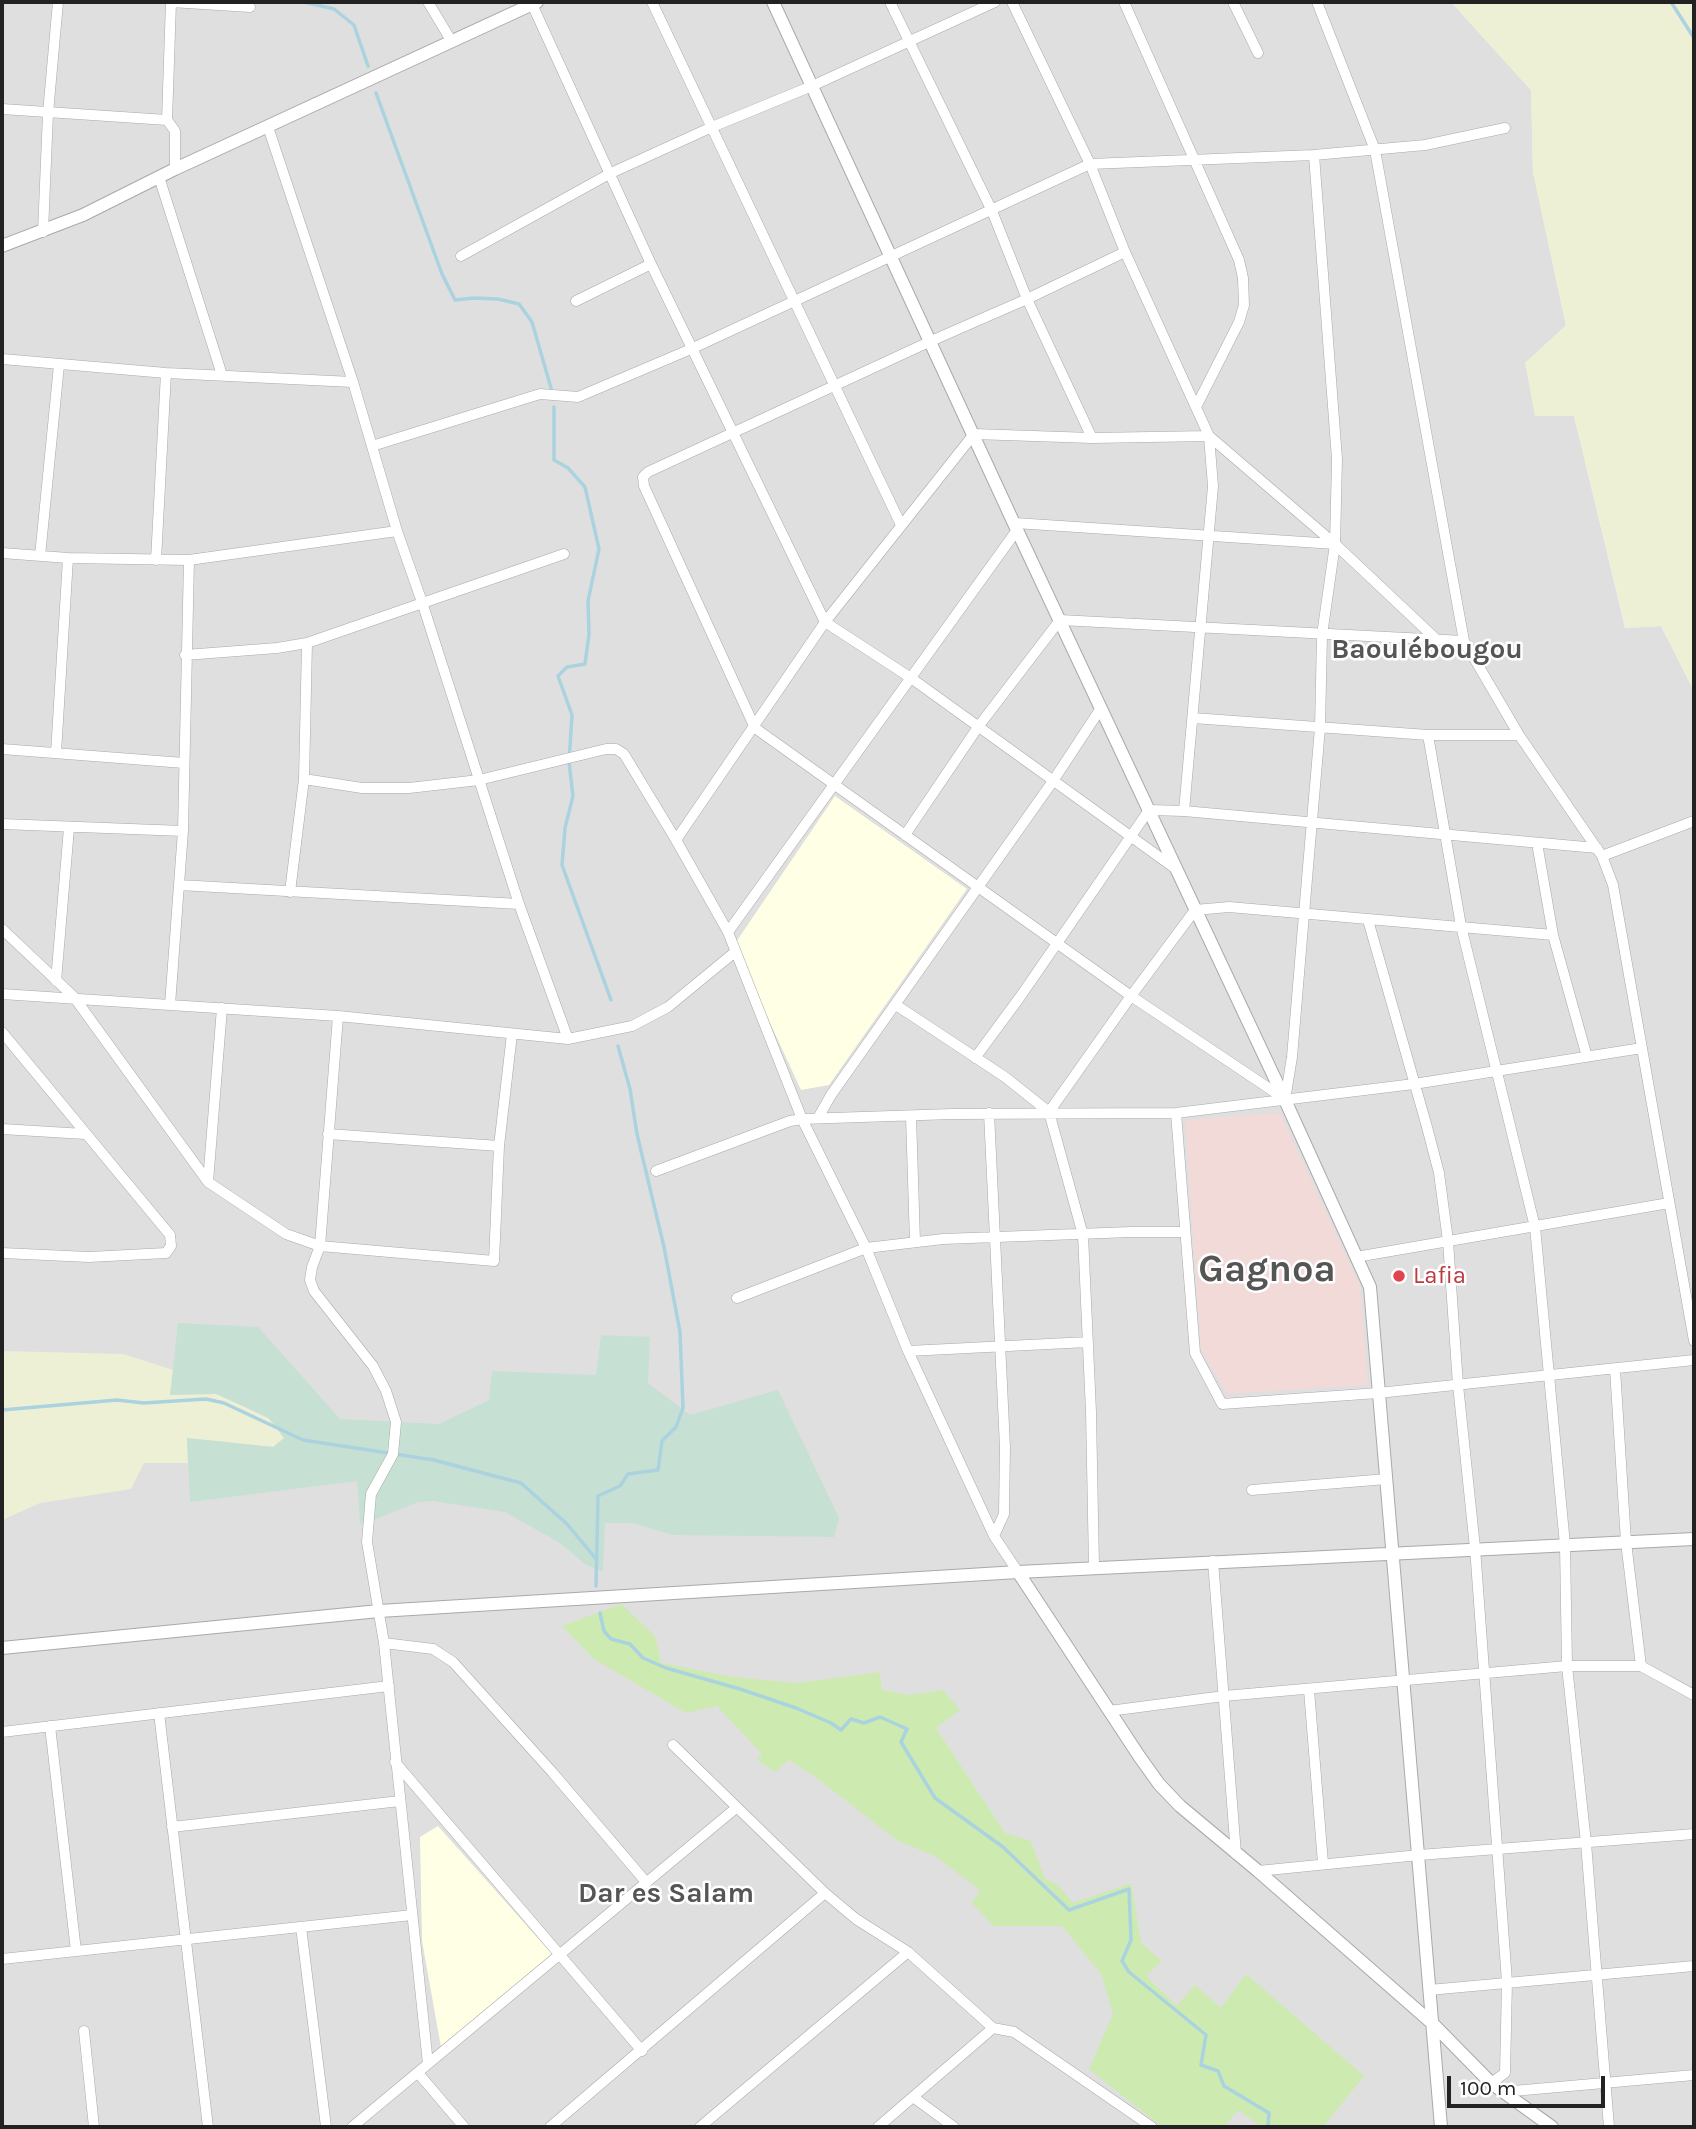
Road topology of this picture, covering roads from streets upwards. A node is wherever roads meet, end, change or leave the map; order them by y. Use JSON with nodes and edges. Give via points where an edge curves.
{"nodes":[{"id":1,"x":58,"y":2,"type":"edge"},
{"id":2,"x":171,"y":2,"type":"edge"},
{"id":3,"x":428,"y":2,"type":"edge"},
{"id":4,"x":652,"y":2,"type":"edge"},
{"id":5,"x":773,"y":2,"type":"edge"},
{"id":6,"x":890,"y":2,"type":"edge"},
{"id":7,"x":995,"y":2,"type":"edge"},
{"id":8,"x":1012,"y":2,"type":"edge"},
{"id":9,"x":1124,"y":2,"type":"edge"},
{"id":10,"x":1233,"y":2,"type":"edge"},
{"id":11,"x":1317,"y":2,"type":"edge"},
{"id":12,"x":533,"y":3,"type":"edge"},
{"id":13,"x":250,"y":7,"type":"dead end"},
{"id":14,"x":908,"y":40,"type":"junction"},
{"id":15,"x":452,"y":42,"type":"junction"},
{"id":16,"x":1258,"y":53,"type":"dead end"},
{"id":17,"x":812,"y":86,"type":"junction"},
{"id":18,"x":2,"y":109,"type":"edge"},
{"id":19,"x":48,"y":113,"type":"junction"},
{"id":20,"x":167,"y":120,"type":"junction"},
{"id":21,"x":268,"y":127,"type":"junction"},
{"id":22,"x":712,"y":127,"type":"junction"},
{"id":23,"x":1505,"y":128,"type":"dead end"},
{"id":24,"x":1375,"y":150,"type":"junction"},
{"id":25,"x":1314,"y":155,"type":"junction"},
{"id":26,"x":1195,"y":160,"type":"junction"},
{"id":27,"x":1090,"y":164,"type":"junction"},
{"id":28,"x":175,"y":169,"type":"junction"},
{"id":29,"x":611,"y":173,"type":"junction"},
{"id":30,"x":159,"y":177,"type":"junction"},
{"id":31,"x":992,"y":211,"type":"junction"},
{"id":32,"x":43,"y":232,"type":"junction"},
{"id":33,"x":2,"y":246,"type":"edge"},
{"id":34,"x":1125,"y":252,"type":"junction"},
{"id":35,"x":461,"y":256,"type":"dead end"},
{"id":36,"x":891,"y":256,"type":"junction"},
{"id":37,"x":651,"y":264,"type":"junction"},
{"id":38,"x":1027,"y":299,"type":"junction"},
{"id":39,"x":576,"y":301,"type":"dead end"},
{"id":40,"x":794,"y":301,"type":"junction"},
{"id":41,"x":930,"y":341,"type":"junction"},
{"id":42,"x":691,"y":349,"type":"junction"},
{"id":43,"x":2,"y":359,"type":"edge"},
{"id":44,"x":59,"y":365,"type":"junction"},
{"id":45,"x":166,"y":373,"type":"junction"},
{"id":46,"x":222,"y":375,"type":"junction"},
{"id":47,"x":353,"y":382,"type":"junction"},
{"id":48,"x":835,"y":387,"type":"junction"},
{"id":49,"x":1196,"y":407,"type":"junction"},
{"id":50,"x":731,"y":433,"type":"junction"},
{"id":51,"x":974,"y":434,"type":"junction"},
{"id":52,"x":1209,"y":436,"type":"junction"},
{"id":53,"x":1091,"y":438,"type":"junction"},
{"id":54,"x":372,"y":446,"type":"junction"},
{"id":55,"x":901,"y":526,"type":"junction"},
{"id":56,"x":1016,"y":527,"type":"junction"},
{"id":57,"x":397,"y":531,"type":"junction"},
{"id":58,"x":1209,"y":537,"type":"junction"},
{"id":59,"x":1335,"y":544,"type":"junction"},
{"id":60,"x":2,"y":553,"type":"edge"},
{"id":61,"x":564,"y":554,"type":"dead end"},
{"id":62,"x":40,"y":556,"type":"junction"},
{"id":63,"x":68,"y":558,"type":"junction"},
{"id":64,"x":156,"y":560,"type":"junction"},
{"id":65,"x":188,"y":560,"type":"junction"},
{"id":66,"x":422,"y":602,"type":"junction"},
{"id":67,"x":1060,"y":620,"type":"junction"},
{"id":68,"x":825,"y":622,"type":"junction"},
{"id":69,"x":1201,"y":629,"type":"junction"},
{"id":70,"x":1322,"y":635,"type":"junction"},
{"id":71,"x":1437,"y":640,"type":"junction"},
{"id":72,"x":1464,"y":641,"type":"junction"},
{"id":73,"x":307,"y":643,"type":"junction"},
{"id":74,"x":185,"y":655,"type":"junction"},
{"id":75,"x":911,"y":678,"type":"junction"},
{"id":76,"x":1101,"y":708,"type":"junction"},
{"id":77,"x":1193,"y":718,"type":"junction"},
{"id":78,"x":978,"y":727,"type":"junction"},
{"id":79,"x":1320,"y":727,"type":"junction"},
{"id":80,"x":755,"y":728,"type":"junction"},
{"id":81,"x":1428,"y":735,"type":"junction"},
{"id":82,"x":1519,"y":735,"type":"junction"},
{"id":83,"x":2,"y":749,"type":"edge"},
{"id":84,"x":56,"y":753,"type":"junction"},
{"id":85,"x":184,"y":763,"type":"junction"},
{"id":86,"x":304,"y":779,"type":"junction"},
{"id":87,"x":479,"y":779,"type":"junction"},
{"id":88,"x":1053,"y":781,"type":"junction"},
{"id":89,"x":834,"y":785,"type":"junction"},
{"id":90,"x":1149,"y":810,"type":"junction"},
{"id":91,"x":1184,"y":811,"type":"junction"},
{"id":92,"x":1694,"y":821,"type":"edge"},
{"id":93,"x":2,"y":824,"type":"edge"},
{"id":94,"x":1312,"y":824,"type":"junction"},
{"id":95,"x":69,"y":828,"type":"junction"},
{"id":96,"x":183,"y":831,"type":"junction"},
{"id":97,"x":905,"y":835,"type":"junction"},
{"id":98,"x":1447,"y":835,"type":"junction"},
{"id":99,"x":1130,"y":836,"type":"junction"},
{"id":100,"x":676,"y":840,"type":"junction"},
{"id":101,"x":1536,"y":843,"type":"junction"},
{"id":102,"x":1599,"y":852,"type":"junction"},
{"id":103,"x":1176,"y":870,"type":"junction"},
{"id":104,"x":179,"y":886,"type":"junction"},
{"id":105,"x":978,"y":887,"type":"junction"},
{"id":106,"x":290,"y":892,"type":"junction"},
{"id":107,"x":519,"y":904,"type":"junction"},
{"id":108,"x":1195,"y":910,"type":"junction"},
{"id":109,"x":1304,"y":915,"type":"junction"},
{"id":110,"x":1368,"y":919,"type":"junction"},
{"id":111,"x":1461,"y":926,"type":"junction"},
{"id":112,"x":2,"y":929,"type":"edge"},
{"id":113,"x":728,"y":932,"type":"junction"},
{"id":114,"x":1553,"y":935,"type":"junction"},
{"id":115,"x":1057,"y":943,"type":"junction"},
{"id":116,"x":735,"y":952,"type":"junction"},
{"id":117,"x":56,"y":981,"type":"junction"},
{"id":118,"x":2,"y":994,"type":"edge"},
{"id":119,"x":1131,"y":996,"type":"junction"},
{"id":120,"x":74,"y":997,"type":"junction"},
{"id":121,"x":170,"y":1005,"type":"junction"},
{"id":122,"x":896,"y":1005,"type":"junction"},
{"id":123,"x":222,"y":1008,"type":"junction"},
{"id":124,"x":338,"y":1016,"type":"junction"},
{"id":125,"x":2,"y":1032,"type":"edge"},
{"id":126,"x":512,"y":1034,"type":"junction"},
{"id":127,"x":568,"y":1039,"type":"junction"},
{"id":128,"x":1642,"y":1048,"type":"junction"},
{"id":129,"x":1587,"y":1057,"type":"junction"},
{"id":130,"x":975,"y":1058,"type":"junction"},
{"id":131,"x":1497,"y":1071,"type":"junction"},
{"id":132,"x":1414,"y":1084,"type":"junction"},
{"id":133,"x":1285,"y":1100,"type":"junction"},
{"id":134,"x":1049,"y":1112,"type":"junction"},
{"id":135,"x":989,"y":1113,"type":"junction"},
{"id":136,"x":1176,"y":1113,"type":"junction"},
{"id":137,"x":911,"y":1116,"type":"junction"},
{"id":138,"x":818,"y":1118,"type":"junction"},
{"id":139,"x":802,"y":1119,"type":"junction"},
{"id":140,"x":2,"y":1129,"type":"edge"},
{"id":141,"x":85,"y":1134,"type":"junction"},
{"id":142,"x":328,"y":1135,"type":"junction"},
{"id":143,"x":499,"y":1146,"type":"junction"},
{"id":144,"x":656,"y":1171,"type":"dead end"},
{"id":145,"x":208,"y":1182,"type":"junction"},
{"id":146,"x":1668,"y":1203,"type":"junction"},
{"id":147,"x":1535,"y":1227,"type":"junction"},
{"id":148,"x":1184,"y":1232,"type":"junction"},
{"id":149,"x":1083,"y":1235,"type":"junction"},
{"id":150,"x":996,"y":1237,"type":"junction"},
{"id":151,"x":1448,"y":1241,"type":"junction"},
{"id":152,"x":915,"y":1242,"type":"junction"},
{"id":153,"x":320,"y":1246,"type":"junction"},
{"id":154,"x":866,"y":1248,"type":"junction"},
{"id":155,"x":2,"y":1253,"type":"edge"},
{"id":156,"x":1356,"y":1256,"type":"junction"},
{"id":157,"x":737,"y":1298,"type":"dead end"},
{"id":158,"x":1088,"y":1342,"type":"junction"},
{"id":159,"x":1694,"y":1342,"type":"edge"},
{"id":160,"x":1000,"y":1346,"type":"junction"},
{"id":161,"x":908,"y":1351,"type":"junction"},
{"id":162,"x":1694,"y":1360,"type":"edge"},
{"id":163,"x":1615,"y":1369,"type":"junction"},
{"id":164,"x":1550,"y":1376,"type":"junction"},
{"id":165,"x":1458,"y":1385,"type":"junction"},
{"id":166,"x":1378,"y":1394,"type":"junction"},
{"id":167,"x":1387,"y":1479,"type":"junction"},
{"id":168,"x":1252,"y":1490,"type":"dead end"},
{"id":169,"x":994,"y":1536,"type":"junction"},
{"id":170,"x":1694,"y":1539,"type":"edge"},
{"id":171,"x":1626,"y":1542,"type":"junction"},
{"id":172,"x":1565,"y":1545,"type":"junction"},
{"id":173,"x":1475,"y":1548,"type":"junction"},
{"id":174,"x":1391,"y":1552,"type":"junction"},
{"id":175,"x":1213,"y":1561,"type":"junction"},
{"id":176,"x":1094,"y":1567,"type":"junction"},
{"id":177,"x":1018,"y":1572,"type":"junction"},
{"id":178,"x":379,"y":1611,"type":"junction"},
{"id":179,"x":384,"y":1643,"type":"junction"},
{"id":180,"x":2,"y":1648,"type":"edge"},
{"id":181,"x":1641,"y":1665,"type":"junction"},
{"id":182,"x":1567,"y":1666,"type":"junction"},
{"id":183,"x":1484,"y":1672,"type":"junction"},
{"id":184,"x":1404,"y":1682,"type":"junction"},
{"id":185,"x":389,"y":1686,"type":"junction"},
{"id":186,"x":1309,"y":1690,"type":"junction"},
{"id":187,"x":1694,"y":1695,"type":"edge"},
{"id":188,"x":1224,"y":1696,"type":"junction"},
{"id":189,"x":1109,"y":1711,"type":"junction"},
{"id":190,"x":159,"y":1713,"type":"junction"},
{"id":191,"x":50,"y":1726,"type":"junction"},
{"id":192,"x":2,"y":1732,"type":"edge"},
{"id":193,"x":673,"y":1745,"type":"dead end"},
{"id":194,"x":395,"y":1761,"type":"junction"},
{"id":195,"x":401,"y":1801,"type":"junction"},
{"id":196,"x":736,"y":1808,"type":"junction"},
{"id":197,"x":172,"y":1827,"type":"junction"},
{"id":198,"x":1694,"y":1834,"type":"edge"},
{"id":199,"x":1586,"y":1843,"type":"junction"},
{"id":200,"x":1498,"y":1850,"type":"junction"},
{"id":201,"x":1236,"y":1854,"type":"junction"},
{"id":202,"x":1419,"y":1855,"type":"junction"},
{"id":203,"x":1323,"y":1863,"type":"junction"},
{"id":204,"x":1258,"y":1871,"type":"junction"},
{"id":205,"x":646,"y":1882,"type":"junction"},
{"id":206,"x":825,"y":1893,"type":"junction"},
{"id":207,"x":412,"y":1915,"type":"junction"},
{"id":208,"x":300,"y":1927,"type":"junction"},
{"id":209,"x":186,"y":1939,"type":"junction"},
{"id":210,"x":76,"y":1951,"type":"junction"},
{"id":211,"x":908,"y":1952,"type":"junction"},
{"id":212,"x":561,"y":1955,"type":"junction"},
{"id":213,"x":2,"y":1959,"type":"edge"},
{"id":214,"x":1694,"y":1966,"type":"edge"},
{"id":215,"x":1597,"y":1973,"type":"junction"},
{"id":216,"x":1507,"y":1982,"type":"junction"},
{"id":217,"x":1429,"y":1990,"type":"junction"},
{"id":218,"x":1433,"y":2024,"type":"junction"},
{"id":219,"x":993,"y":2028,"type":"junction"},
{"id":220,"x":84,"y":2031,"type":"dead end"},
{"id":221,"x":642,"y":2051,"type":"junction"},
{"id":222,"x":428,"y":2064,"type":"junction"},
{"id":223,"x":418,"y":2073,"type":"junction"},
{"id":224,"x":1694,"y":2075,"type":"edge"},
{"id":225,"x":1491,"y":2083,"type":"junction"},
{"id":226,"x":1605,"y":2084,"type":"junction"},
{"id":227,"x":1502,"y":2092,"type":"junction"},
{"id":228,"x":913,"y":2097,"type":"junction"},
{"id":229,"x":94,"y":2127,"type":"edge"},
{"id":230,"x":208,"y":2127,"type":"edge"},
{"id":231,"x":326,"y":2127,"type":"edge"},
{"id":232,"x":352,"y":2127,"type":"edge"},
{"id":233,"x":464,"y":2127,"type":"edge"},
{"id":234,"x":550,"y":2127,"type":"edge"},
{"id":235,"x":700,"y":2127,"type":"edge"},
{"id":236,"x":878,"y":2127,"type":"edge"},
{"id":237,"x":954,"y":2127,"type":"edge"},
{"id":238,"x":1152,"y":2127,"type":"edge"},
{"id":239,"x":1441,"y":2127,"type":"edge"},
{"id":240,"x":1552,"y":2127,"type":"edge"},
{"id":241,"x":1609,"y":2127,"type":"edge"}],
"edges":[{"from":1,"to":19,"type":"street"},
{"from":2,"to":13,"type":"street"},
{"from":2,"to":20,"type":"street"},
{"from":3,"to":15,"type":"street"},
{"from":4,"to":22,"type":"street"},
{"from":5,"to":17,"type":"street"},
{"from":6,"to":14,"type":"street"},
{"from":7,"to":14,"type":"street"},
{"from":8,"to":27,"type":"street"},
{"from":9,"to":26,"type":"street"},
{"from":10,"to":16,"type":"street"},
{"from":11,"to":24,"type":"street"},
{"from":12,"to":15,"type":"street"},
{"from":12,"to":29,"type":"street"},
{"from":14,"to":17,"type":"street"},
{"from":14,"to":31,"type":"street"},
{"from":15,"to":21,"type":"street"},
{"from":17,"to":22,"type":"street"},
{"from":17,"to":36,"type":"street"},
{"from":18,"to":19,"type":"street"},
{"from":19,"to":20,"type":"street"},
{"from":19,"to":32,"type":"street"},
{"from":20,"to":28,"type":"street","via":[[175,131]]},
{"from":21,"to":28,"type":"street"},
{"from":21,"to":47,"type":"street"},
{"from":22,"to":29,"type":"street"},
{"from":22,"to":40,"type":"street"},
{"from":23,"to":24,"type":"street"},
{"from":24,"to":25,"type":"street"},
{"from":24,"to":72,"type":"street"},
{"from":25,"to":26,"type":"street"},
{"from":25,"to":59,"type":"street","via":[[1337,459]]},
{"from":26,"to":27,"type":"street"},
{"from":26,"to":49,"type":"street","via":[[1239,260],[1244,294],[1239,322]]},
{"from":27,"to":31,"type":"street"},
{"from":27,"to":34,"type":"street"},
{"from":28,"to":30,"type":"street"},
{"from":29,"to":35,"type":"street"},
{"from":29,"to":37,"type":"street"},
{"from":30,"to":32,"type":"street"},
{"from":30,"to":46,"type":"street"},
{"from":31,"to":36,"type":"street"},
{"from":31,"to":38,"type":"street"},
{"from":32,"to":33,"type":"street"},
{"from":34,"to":38,"type":"street"},
{"from":34,"to":49,"type":"street"},
{"from":36,"to":40,"type":"street"},
{"from":36,"to":41,"type":"street"},
{"from":37,"to":39,"type":"street"},
{"from":37,"to":42,"type":"street"},
{"from":38,"to":41,"type":"street"},
{"from":38,"to":53,"type":"street"},
{"from":40,"to":42,"type":"street"},
{"from":40,"to":48,"type":"street"},
{"from":41,"to":48,"type":"street"},
{"from":41,"to":51,"type":"street"},
{"from":42,"to":50,"type":"street"},
{"from":42,"to":54,"type":"street","via":[[578,397],[540,394]]},
{"from":43,"to":44,"type":"street"},
{"from":44,"to":45,"type":"street"},
{"from":44,"to":62,"type":"street"},
{"from":45,"to":46,"type":"street"},
{"from":45,"to":64,"type":"street"},
{"from":46,"to":47,"type":"street"},
{"from":47,"to":54,"type":"street"},
{"from":48,"to":50,"type":"street"},
{"from":48,"to":55,"type":"street"},
{"from":49,"to":52,"type":"street"},
{"from":50,"to":68,"type":"street"},
{"from":50,"to":80,"type":"street","via":[[643,477]]},
{"from":51,"to":53,"type":"street"},
{"from":51,"to":55,"type":"street"},
{"from":51,"to":56,"type":"street"},
{"from":52,"to":53,"type":"street"},
{"from":52,"to":58,"type":"street","via":[[1213,486]]},
{"from":52,"to":59,"type":"street"},
{"from":54,"to":57,"type":"street"},
{"from":55,"to":68,"type":"street"},
{"from":56,"to":58,"type":"street"},
{"from":56,"to":67,"type":"street"},
{"from":56,"to":75,"type":"street"},
{"from":57,"to":65,"type":"street"},
{"from":57,"to":66,"type":"street"},
{"from":58,"to":59,"type":"street"},
{"from":58,"to":69,"type":"street"},
{"from":59,"to":70,"type":"street"},
{"from":59,"to":71,"type":"street"},
{"from":60,"to":62,"type":"street"},
{"from":61,"to":66,"type":"street"},
{"from":62,"to":63,"type":"street"},
{"from":63,"to":64,"type":"street"},
{"from":63,"to":84,"type":"street"},
{"from":64,"to":65,"type":"street"},
{"from":65,"to":74,"type":"street"},
{"from":66,"to":73,"type":"street"},
{"from":66,"to":87,"type":"street"},
{"from":67,"to":69,"type":"street"},
{"from":67,"to":76,"type":"street"},
{"from":67,"to":78,"type":"street"},
{"from":68,"to":75,"type":"street"},
{"from":68,"to":80,"type":"street"},
{"from":69,"to":70,"type":"street"},
{"from":69,"to":77,"type":"street"},
{"from":70,"to":71,"type":"street"},
{"from":70,"to":79,"type":"street"},
{"from":71,"to":72,"type":"street"},
{"from":72,"to":82,"type":"street"},
{"from":73,"to":74,"type":"street"},
{"from":73,"to":86,"type":"street"},
{"from":74,"to":85,"type":"street"},
{"from":75,"to":78,"type":"street"},
{"from":75,"to":89,"type":"street"},
{"from":76,"to":88,"type":"street"},
{"from":76,"to":90,"type":"street"},
{"from":77,"to":79,"type":"street"},
{"from":77,"to":91,"type":"street"},
{"from":78,"to":88,"type":"street"},
{"from":78,"to":97,"type":"street"},
{"from":79,"to":81,"type":"street"},
{"from":79,"to":94,"type":"street"},
{"from":80,"to":89,"type":"street"},
{"from":80,"to":100,"type":"street"},
{"from":81,"to":82,"type":"street"},
{"from":81,"to":98,"type":"street"},
{"from":82,"to":102,"type":"street"},
{"from":83,"to":84,"type":"street"},
{"from":84,"to":85,"type":"street"},
{"from":85,"to":96,"type":"street"},
{"from":86,"to":87,"type":"street","via":[[386,789]]},
{"from":86,"to":106,"type":"street"},
{"from":87,"to":100,"type":"street","via":[[616,749],[624,754]]},
{"from":87,"to":107,"type":"street"},
{"from":88,"to":99,"type":"street"},
{"from":88,"to":105,"type":"street"},
{"from":89,"to":97,"type":"street"},
{"from":89,"to":113,"type":"street"},
{"from":90,"to":91,"type":"street"},
{"from":90,"to":99,"type":"street"},
{"from":90,"to":103,"type":"street"},
{"from":91,"to":94,"type":"street"},
{"from":92,"to":102,"type":"street"},
{"from":93,"to":95,"type":"street"},
{"from":94,"to":98,"type":"street"},
{"from":94,"to":109,"type":"street"},
{"from":95,"to":96,"type":"street"},
{"from":95,"to":117,"type":"street"},
{"from":96,"to":104,"type":"street"},
{"from":97,"to":105,"type":"street"},
{"from":98,"to":101,"type":"street"},
{"from":98,"to":111,"type":"street"},
{"from":99,"to":103,"type":"street"},
{"from":99,"to":115,"type":"street"},
{"from":100,"to":113,"type":"street"},
{"from":101,"to":102,"type":"street"},
{"from":101,"to":114,"type":"street"},
{"from":102,"to":128,"type":"street","via":[[1613,885]]},
{"from":103,"to":108,"type":"street"},
{"from":104,"to":106,"type":"street"},
{"from":104,"to":121,"type":"street"},
{"from":105,"to":115,"type":"street"},
{"from":105,"to":122,"type":"street"},
{"from":106,"to":107,"type":"street"},
{"from":107,"to":127,"type":"street"},
{"from":108,"to":109,"type":"street","via":[[1228,907]]},
{"from":108,"to":119,"type":"street"},
{"from":108,"to":133,"type":"street"},
{"from":109,"to":110,"type":"street"},
{"from":109,"to":133,"type":"street"},
{"from":110,"to":111,"type":"street"},
{"from":110,"to":132,"type":"street"},
{"from":111,"to":114,"type":"street"},
{"from":111,"to":131,"type":"street"},
{"from":112,"to":117,"type":"street"},
{"from":113,"to":116,"type":"street"},
{"from":114,"to":129,"type":"street"},
{"from":115,"to":119,"type":"street"},
{"from":115,"to":130,"type":"street"},
{"from":116,"to":127,"type":"street","via":[[668,1007],[632,1026]]},
{"from":116,"to":139,"type":"street"},
{"from":117,"to":120,"type":"street"},
{"from":118,"to":120,"type":"street"},
{"from":119,"to":133,"type":"street"},
{"from":119,"to":134,"type":"street"},
{"from":120,"to":121,"type":"street"},
{"from":120,"to":145,"type":"street"},
{"from":121,"to":123,"type":"street"},
{"from":122,"to":130,"type":"street"},
{"from":122,"to":138,"type":"street"},
{"from":123,"to":124,"type":"street"},
{"from":123,"to":145,"type":"street"},
{"from":124,"to":126,"type":"street"},
{"from":124,"to":142,"type":"street"},
{"from":125,"to":141,"type":"street"},
{"from":126,"to":127,"type":"street"},
{"from":126,"to":143,"type":"street"},
{"from":128,"to":129,"type":"street"},
{"from":128,"to":146,"type":"street"},
{"from":129,"to":131,"type":"street"},
{"from":130,"to":134,"type":"street"},
{"from":131,"to":132,"type":"street"},
{"from":131,"to":147,"type":"street"},
{"from":132,"to":133,"type":"street"},
{"from":132,"to":151,"type":"street","via":[[1439,1173]]},
{"from":133,"to":136,"type":"street"},
{"from":133,"to":156,"type":"street"},
{"from":134,"to":135,"type":"street"},
{"from":134,"to":136,"type":"street"},
{"from":134,"to":149,"type":"street"},
{"from":135,"to":137,"type":"street"},
{"from":135,"to":150,"type":"street"},
{"from":136,"to":148,"type":"street"},
{"from":137,"to":138,"type":"street"},
{"from":137,"to":152,"type":"street"},
{"from":138,"to":139,"type":"street"},
{"from":139,"to":144,"type":"street"},
{"from":139,"to":154,"type":"street"},
{"from":140,"to":141,"type":"street"},
{"from":141,"to":155,"type":"street","via":[[170,1235],[172,1246],[166,1253],[89,1257]]},
{"from":142,"to":143,"type":"street"},
{"from":142,"to":153,"type":"street"},
{"from":143,"to":153,"type":"street","via":[[494,1261]]},
{"from":145,"to":153,"type":"street","via":[[286,1234]]},
{"from":146,"to":147,"type":"street"},
{"from":146,"to":159,"type":"street"},
{"from":147,"to":151,"type":"street"},
{"from":147,"to":164,"type":"street"},
{"from":148,"to":149,"type":"street"},
{"from":148,"to":166,"type":"street","via":[[1195,1353],[1222,1404]]},
{"from":149,"to":150,"type":"street"},
{"from":149,"to":158,"type":"street"},
{"from":150,"to":152,"type":"street"},
{"from":150,"to":160,"type":"street"},
{"from":151,"to":156,"type":"street"},
{"from":151,"to":165,"type":"street"},
{"from":152,"to":154,"type":"street"},
{"from":153,"to":178,"type":"street","via":[[310,1280],[314,1291],[373,1366],[396,1422],[393,1454],[371,1494],[367,1526]]},
{"from":154,"to":157,"type":"street"},
{"from":154,"to":161,"type":"street"},
{"from":156,"to":166,"type":"street","via":[[1370,1287]]},
{"from":158,"to":160,"type":"street"},
{"from":158,"to":176,"type":"street"},
{"from":160,"to":161,"type":"street"},
{"from":160,"to":169,"type":"street","via":[[1004,1514]]},
{"from":161,"to":169,"type":"street"},
{"from":162,"to":163,"type":"street"},
{"from":163,"to":164,"type":"street"},
{"from":163,"to":171,"type":"street"},
{"from":164,"to":165,"type":"street"},
{"from":164,"to":172,"type":"street"},
{"from":165,"to":166,"type":"street"},
{"from":165,"to":173,"type":"street"},
{"from":166,"to":167,"type":"street"},
{"from":167,"to":168,"type":"street"},
{"from":167,"to":174,"type":"street"},
{"from":169,"to":177,"type":"street"},
{"from":170,"to":171,"type":"street"},
{"from":171,"to":172,"type":"street"},
{"from":171,"to":181,"type":"street"},
{"from":172,"to":173,"type":"street"},
{"from":172,"to":182,"type":"street"},
{"from":173,"to":174,"type":"street"},
{"from":173,"to":183,"type":"street"},
{"from":174,"to":175,"type":"street"},
{"from":174,"to":184,"type":"street"},
{"from":175,"to":176,"type":"street"},
{"from":175,"to":188,"type":"street"},
{"from":176,"to":177,"type":"street"},
{"from":177,"to":178,"type":"street"},
{"from":177,"to":189,"type":"street"},
{"from":178,"to":179,"type":"street"},
{"from":178,"to":180,"type":"street"},
{"from":179,"to":185,"type":"street"},
{"from":179,"to":205,"type":"street","via":[[433,1649],[453,1662]]},
{"from":181,"to":182,"type":"street"},
{"from":181,"to":187,"type":"street"},
{"from":182,"to":183,"type":"street"},
{"from":182,"to":199,"type":"street"},
{"from":183,"to":184,"type":"street"},
{"from":183,"to":200,"type":"street"},
{"from":184,"to":186,"type":"street"},
{"from":184,"to":202,"type":"street"},
{"from":185,"to":190,"type":"street"},
{"from":185,"to":194,"type":"street"},
{"from":186,"to":188,"type":"street"},
{"from":186,"to":203,"type":"street"},
{"from":188,"to":189,"type":"street"},
{"from":188,"to":201,"type":"street"},
{"from":189,"to":201,"type":"street","via":[[1159,1784]]},
{"from":190,"to":191,"type":"street"},
{"from":190,"to":197,"type":"street"},
{"from":191,"to":192,"type":"street"},
{"from":191,"to":210,"type":"street"},
{"from":193,"to":196,"type":"street"},
{"from":194,"to":195,"type":"street"},
{"from":194,"to":212,"type":"street"},
{"from":195,"to":197,"type":"street"},
{"from":195,"to":207,"type":"street"},
{"from":196,"to":205,"type":"street"},
{"from":196,"to":206,"type":"street"},
{"from":197,"to":209,"type":"street"},
{"from":198,"to":199,"type":"street"},
{"from":199,"to":200,"type":"street"},
{"from":199,"to":215,"type":"street"},
{"from":200,"to":202,"type":"street"},
{"from":200,"to":216,"type":"street"},
{"from":201,"to":204,"type":"street"},
{"from":202,"to":203,"type":"street"},
{"from":202,"to":217,"type":"street"},
{"from":203,"to":204,"type":"street"},
{"from":204,"to":218,"type":"street"},
{"from":205,"to":212,"type":"street"},
{"from":206,"to":211,"type":"street"},
{"from":206,"to":221,"type":"street"},
{"from":207,"to":208,"type":"street"},
{"from":207,"to":222,"type":"street"},
{"from":208,"to":209,"type":"street"},
{"from":208,"to":231,"type":"street"},
{"from":209,"to":210,"type":"street"},
{"from":209,"to":230,"type":"street"},
{"from":210,"to":213,"type":"street"},
{"from":211,"to":219,"type":"street"},
{"from":211,"to":235,"type":"street"},
{"from":212,"to":221,"type":"street"},
{"from":212,"to":222,"type":"street"},
{"from":214,"to":215,"type":"street"},
{"from":215,"to":216,"type":"street"},
{"from":215,"to":226,"type":"street"},
{"from":216,"to":217,"type":"street"},
{"from":216,"to":225,"type":"street","via":[[1504,2073]]},
{"from":217,"to":218,"type":"street"},
{"from":218,"to":225,"type":"street"},
{"from":218,"to":239,"type":"street"},
{"from":219,"to":228,"type":"street"},
{"from":219,"to":238,"type":"street","via":[[1014,2032]]},
{"from":220,"to":229,"type":"street"},
{"from":221,"to":234,"type":"street"},
{"from":222,"to":223,"type":"street"},
{"from":223,"to":232,"type":"street"},
{"from":223,"to":233,"type":"street"},
{"from":224,"to":226,"type":"street"},
{"from":225,"to":227,"type":"street"},
{"from":226,"to":227,"type":"street"},
{"from":226,"to":241,"type":"street"},
{"from":227,"to":240,"type":"street"},
{"from":228,"to":236,"type":"street"},
{"from":228,"to":237,"type":"street"}]}
